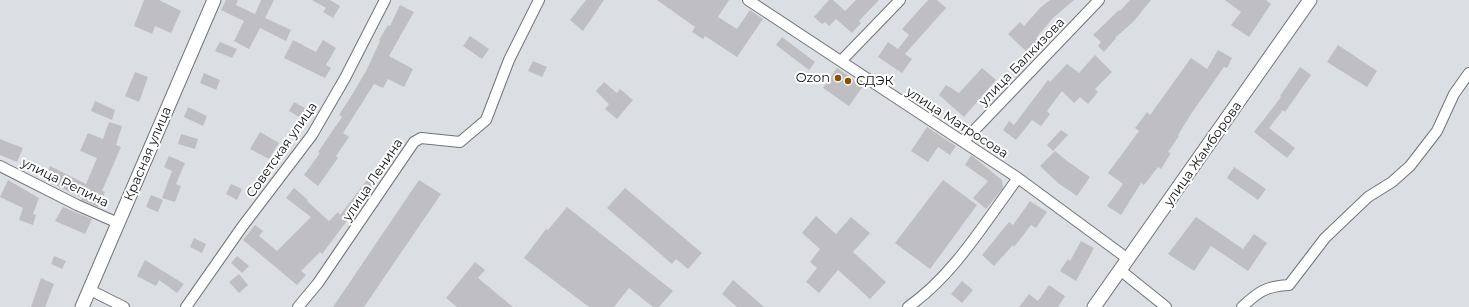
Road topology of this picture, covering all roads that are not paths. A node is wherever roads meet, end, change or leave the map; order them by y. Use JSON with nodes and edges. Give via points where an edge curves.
{"nodes":[{"id":1,"x":214,"y":0,"type":"edge"},
{"id":2,"x":386,"y":0,"type":"edge"},
{"id":3,"x":539,"y":0,"type":"edge"},
{"id":4,"x":748,"y":0,"type":"edge"},
{"id":5,"x":900,"y":0,"type":"edge"},
{"id":6,"x":1099,"y":0,"type":"edge"},
{"id":7,"x":1310,"y":0,"type":"edge"},
{"id":8,"x":842,"y":60,"type":"junction"},
{"id":9,"x":1469,"y":73,"type":"edge"},
{"id":10,"x":964,"y":141,"type":"junction"},
{"id":11,"x":0,"y":166,"type":"edge"},
{"id":12,"x":1018,"y":178,"type":"junction"},
{"id":13,"x":118,"y":223,"type":"junction"},
{"id":14,"x":1128,"y":259,"type":"junction"},
{"id":15,"x":1120,"y":270,"type":"junction"},
{"id":16,"x":90,"y":290,"type":"junction"},
{"id":17,"x":82,"y":307,"type":"edge"},
{"id":18,"x":124,"y":307,"type":"edge"},
{"id":19,"x":186,"y":307,"type":"edge"},
{"id":20,"x":298,"y":307,"type":"edge"},
{"id":21,"x":908,"y":307,"type":"edge"},
{"id":22,"x":1094,"y":307,"type":"edge"},
{"id":23,"x":1166,"y":307,"type":"edge"},
{"id":24,"x":1242,"y":307,"type":"edge"}],
"edges":[{"from":1,"to":13,"type":"street","name":"Красная улица"},
{"from":2,"to":19,"type":"street","name":"Советская улица","via":[[312,135],[242,227]]},
{"from":3,"to":20,"type":"street","name":"улица Ленина","via":[[509,60],[486,120],[460,142],[421,138],[414,142],[318,283]]},
{"from":4,"to":8,"type":"street","name":"улица Матросова"},
{"from":5,"to":8,"type":"street"},
{"from":6,"to":10,"type":"street","name":"улица Балкизова"},
{"from":7,"to":14,"type":"street","name":"улица Жамборова"},
{"from":8,"to":10,"type":"street","name":"улица Матросова","via":[[908,107]]},
{"from":9,"to":24,"type":"street","via":[[1454,94],[1437,131],[1410,166],[1392,182],[1368,197],[1325,238],[1289,285],[1273,285],[1257,293]]},
{"from":10,"to":12,"type":"street","name":"улица Матросова"},
{"from":11,"to":13,"type":"street","name":"улица Репина"},
{"from":12,"to":14,"type":"street","name":"улица Матросова"},
{"from":12,"to":21,"type":"street","via":[[960,257],[933,287]]},
{"from":13,"to":16,"type":"street","name":"Красная улица"},
{"from":14,"to":15,"type":"street","name":"улица Жамборова"},
{"from":15,"to":22,"type":"street","name":"улица Жамборова"},
{"from":15,"to":23,"type":"street"},
{"from":16,"to":17,"type":"street","name":"Красная улица"},
{"from":16,"to":18,"type":"street"}]}
